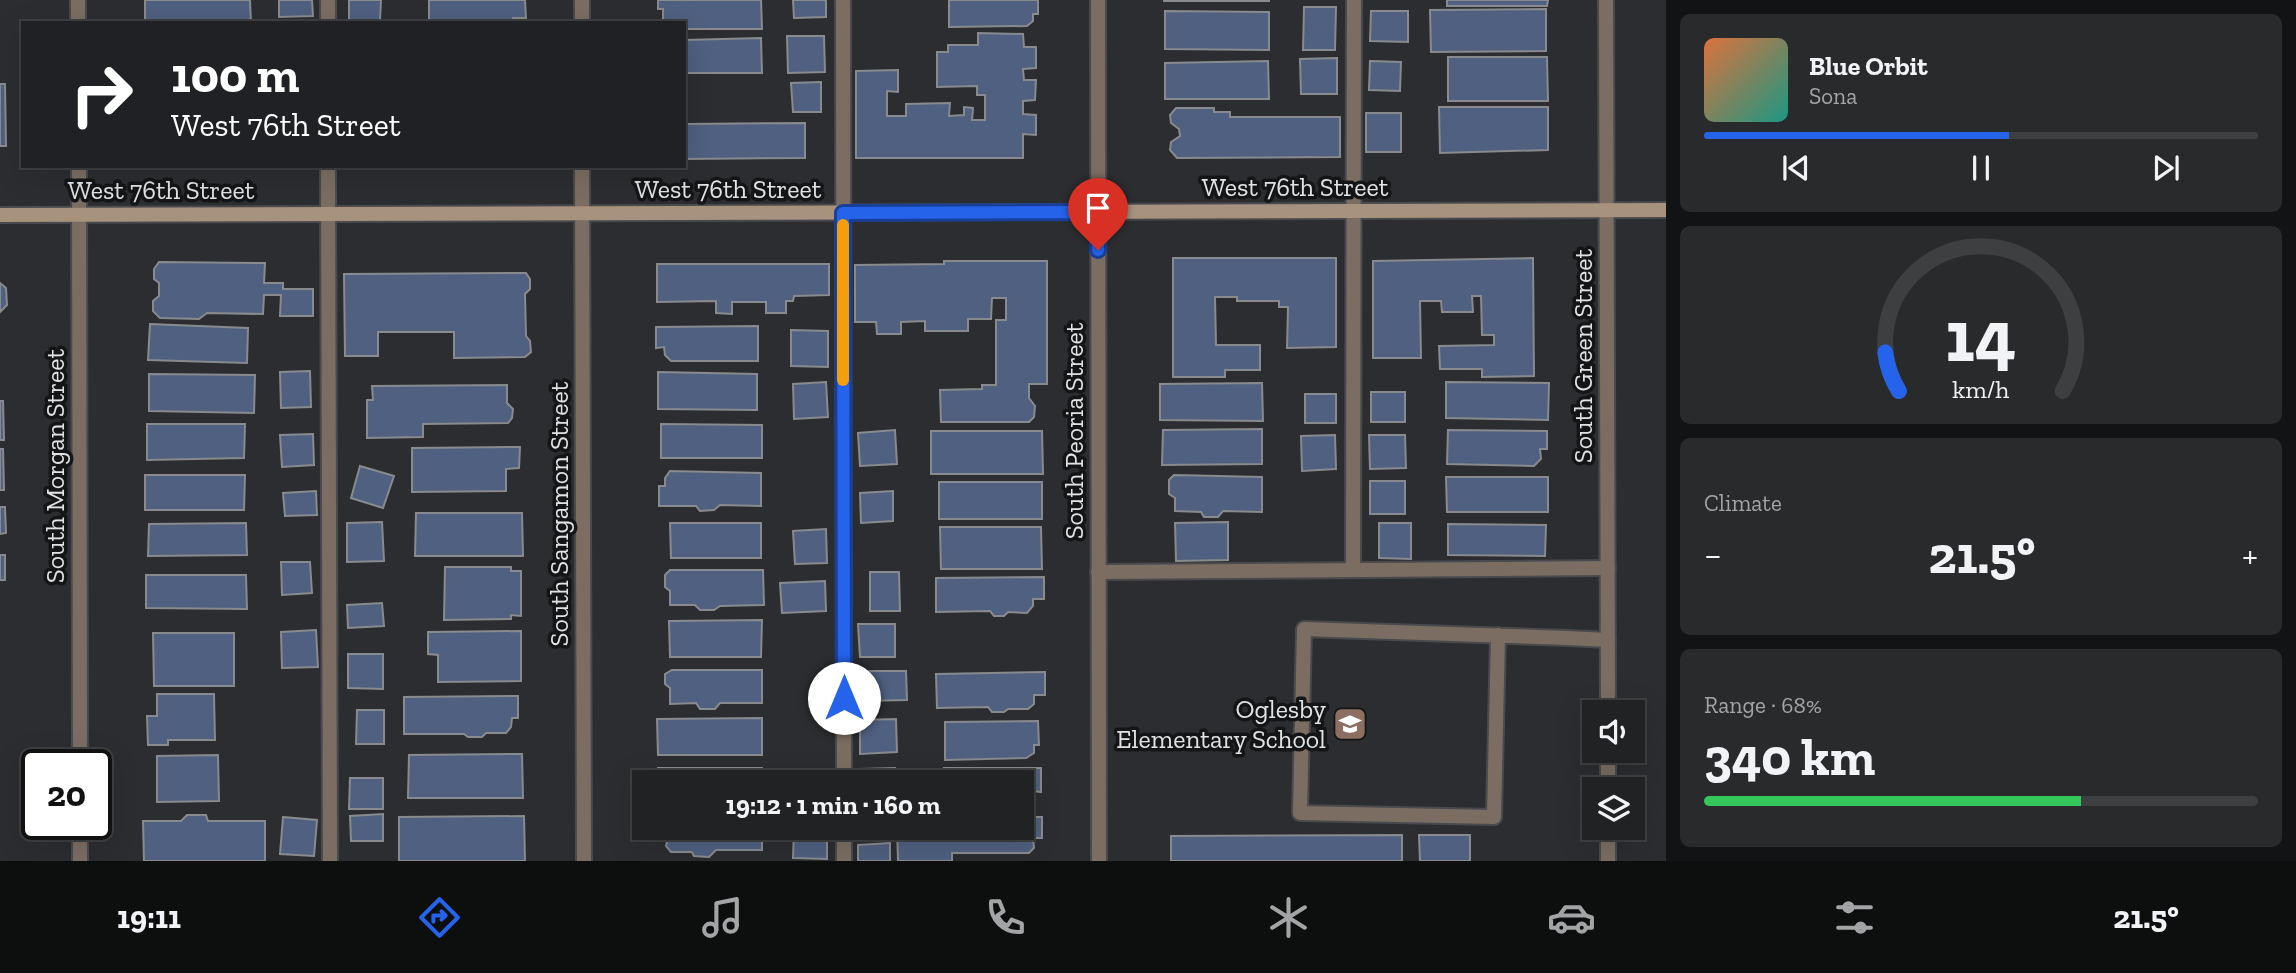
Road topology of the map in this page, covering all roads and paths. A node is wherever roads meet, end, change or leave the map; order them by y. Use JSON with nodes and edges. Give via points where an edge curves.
{"nodes":[{"id":1,"x":78,"y":0,"type":"edge"},
{"id":2,"x":328,"y":0,"type":"edge"},
{"id":3,"x":582,"y":0,"type":"edge"},
{"id":4,"x":843,"y":0,"type":"edge"},
{"id":5,"x":1098,"y":0,"type":"edge"},
{"id":6,"x":1354,"y":0,"type":"edge"},
{"id":7,"x":1606,"y":0,"type":"edge"},
{"id":8,"x":78,"y":21,"type":"edge"},
{"id":9,"x":328,"y":21,"type":"edge"},
{"id":10,"x":582,"y":21,"type":"edge"},
{"id":11,"x":79,"y":168,"type":"edge"},
{"id":12,"x":328,"y":168,"type":"edge"},
{"id":13,"x":582,"y":168,"type":"edge"},
{"id":14,"x":1666,"y":210,"type":"edge"},
{"id":15,"x":1354,"y":211,"type":"junction"},
{"id":16,"x":1607,"y":211,"type":"junction"},
{"id":17,"x":1098,"y":212,"type":"junction"},
{"id":18,"x":843,"y":213,"type":"junction"},
{"id":19,"x":328,"y":214,"type":"junction"},
{"id":20,"x":583,"y":214,"type":"junction"},
{"id":21,"x":0,"y":215,"type":"edge"},
{"id":22,"x":79,"y":215,"type":"junction"},
{"id":23,"x":1608,"y":568,"type":"junction"},
{"id":24,"x":1353,"y":570,"type":"junction"},
{"id":25,"x":1098,"y":572,"type":"junction"},
{"id":26,"x":1498,"y":635,"type":"junction"},
{"id":27,"x":1608,"y":640,"type":"junction"},
{"id":28,"x":1608,"y":700,"type":"edge"},
{"id":29,"x":80,"y":749,"type":"edge"},
{"id":30,"x":844,"y":770,"type":"edge"},
{"id":31,"x":80,"y":840,"type":"edge"},
{"id":32,"x":844,"y":840,"type":"edge"},
{"id":33,"x":1608,"y":840,"type":"edge"},
{"id":34,"x":80,"y":861,"type":"edge"},
{"id":35,"x":330,"y":861,"type":"edge"},
{"id":36,"x":584,"y":861,"type":"edge"},
{"id":37,"x":844,"y":861,"type":"edge"},
{"id":38,"x":1099,"y":861,"type":"edge"},
{"id":39,"x":1608,"y":861,"type":"edge"}],
"edges":[{"from":1,"to":8,"type":"street"},
{"from":2,"to":9,"type":"street"},
{"from":3,"to":10,"type":"street"},
{"from":4,"to":18,"type":"street"},
{"from":5,"to":17,"type":"street","name":"South Peoria Street"},
{"from":6,"to":15,"type":"street"},
{"from":7,"to":16,"type":"street","name":"South Green Street"},
{"from":11,"to":22,"type":"street","name":"South Morgan Street"},
{"from":12,"to":19,"type":"street"},
{"from":13,"to":20,"type":"street","name":"South Sangamon Street"},
{"from":14,"to":16,"type":"street","name":"West 76th Street"},
{"from":15,"to":16,"type":"street","name":"West 76th Street"},
{"from":15,"to":17,"type":"street","name":"West 76th Street"},
{"from":15,"to":24,"type":"street"},
{"from":16,"to":23,"type":"street","name":"South Green Street"},
{"from":17,"to":18,"type":"street","name":"West 76th Street"},
{"from":17,"to":25,"type":"street","name":"South Peoria Street"},
{"from":18,"to":20,"type":"street","name":"West 76th Street"},
{"from":18,"to":30,"type":"street"},
{"from":19,"to":20,"type":"street","name":"West 76th Street"},
{"from":19,"to":22,"type":"street","name":"West 76th Street"},
{"from":19,"to":35,"type":"street"},
{"from":20,"to":36,"type":"street","name":"South Sangamon Street"},
{"from":21,"to":22,"type":"street","name":"West 76th Street"},
{"from":22,"to":29,"type":"street","name":"South Morgan Street"},
{"from":23,"to":24,"type":"street"},
{"from":23,"to":27,"type":"street","name":"South Green Street"},
{"from":24,"to":25,"type":"street"},
{"from":25,"to":38,"type":"street","name":"South Peoria Street"},
{"from":26,"to":26,"type":"street","via":[[1304,629],[1300,813],[1494,817]]},
{"from":26,"to":27,"type":"street"},
{"from":27,"to":28,"type":"street","name":"South Green Street"},
{"from":31,"to":34,"type":"street"},
{"from":32,"to":37,"type":"street"},
{"from":33,"to":39,"type":"street"}]}
